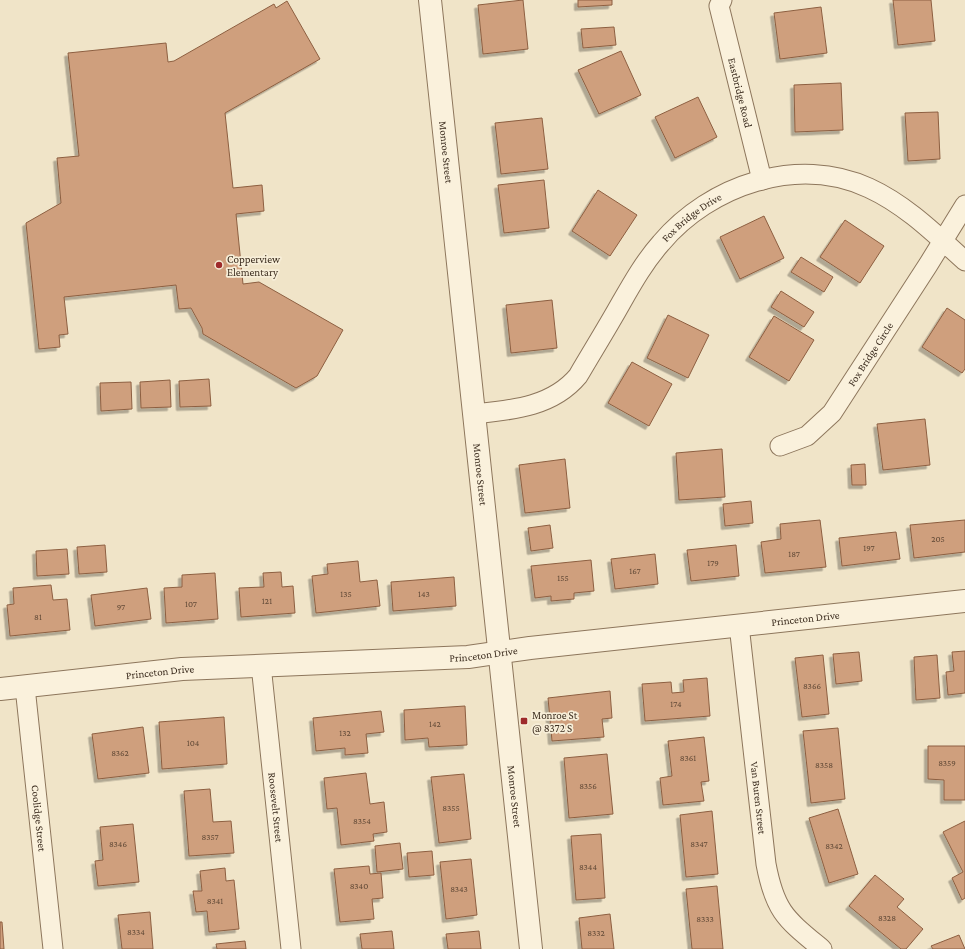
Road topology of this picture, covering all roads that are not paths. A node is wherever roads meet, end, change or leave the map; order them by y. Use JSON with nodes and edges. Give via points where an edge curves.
{"nodes":[{"id":1,"x":430,"y":0,"type":"edge"},
{"id":2,"x":721,"y":3,"type":"edge"},
{"id":3,"x":762,"y":180,"type":"junction"},
{"id":4,"x":965,"y":205,"type":"edge"},
{"id":5,"x":943,"y":241,"type":"junction"},
{"id":6,"x":965,"y":261,"type":"edge"},
{"id":7,"x":474,"y":414,"type":"junction"},
{"id":8,"x":780,"y":446,"type":"dead end"},
{"id":9,"x":965,"y":601,"type":"edge"},
{"id":10,"x":739,"y":625,"type":"junction"},
{"id":11,"x":500,"y":653,"type":"junction"},
{"id":12,"x":261,"y":665,"type":"junction"},
{"id":13,"x":25,"y":687,"type":"junction"},
{"id":14,"x":0,"y":690,"type":"edge"},
{"id":15,"x":53,"y":949,"type":"edge"},
{"id":16,"x":291,"y":949,"type":"edge"},
{"id":17,"x":531,"y":949,"type":"edge"},
{"id":18,"x":822,"y":949,"type":"edge"}],
"edges":[{"from":1,"to":7,"type":"street","name":"Monroe Street"},
{"from":2,"to":3,"type":"street","name":"Eastbridge Road"},
{"from":3,"to":5,"type":"street","name":"Fox Bridge Drive","via":[[788,175],[814,175],[868,188],[895,202]]},
{"from":3,"to":7,"type":"street","name":"Fox Bridge Drive","via":[[733,189],[706,202],[682,220],[640,269],[578,376],[568,388],[533,405]]},
{"from":4,"to":5,"type":"street","name":"Fox Bridge Circle"},
{"from":5,"to":6,"type":"street","name":"Fox Bridge Drive"},
{"from":5,"to":8,"type":"street","name":"Fox Bridge Circle","via":[[832,413],[807,436]]},
{"from":7,"to":11,"type":"street","name":"Monroe Street"},
{"from":9,"to":10,"type":"street","name":"Princeton Drive"},
{"from":10,"to":11,"type":"street","name":"Princeton Drive"},
{"from":10,"to":18,"type":"street","name":"Van Buren Street","via":[[770,888],[779,909],[794,926]]},
{"from":11,"to":12,"type":"street","name":"Princeton Drive","via":[[468,658]]},
{"from":11,"to":17,"type":"street","name":"Monroe Street"},
{"from":12,"to":13,"type":"street","name":"Princeton Drive","via":[[138,673]]},
{"from":12,"to":16,"type":"street","name":"Roosevelt Street"},
{"from":13,"to":14,"type":"street","name":"Princeton Drive"},
{"from":13,"to":15,"type":"street","name":"Coolidge Street"}]}
